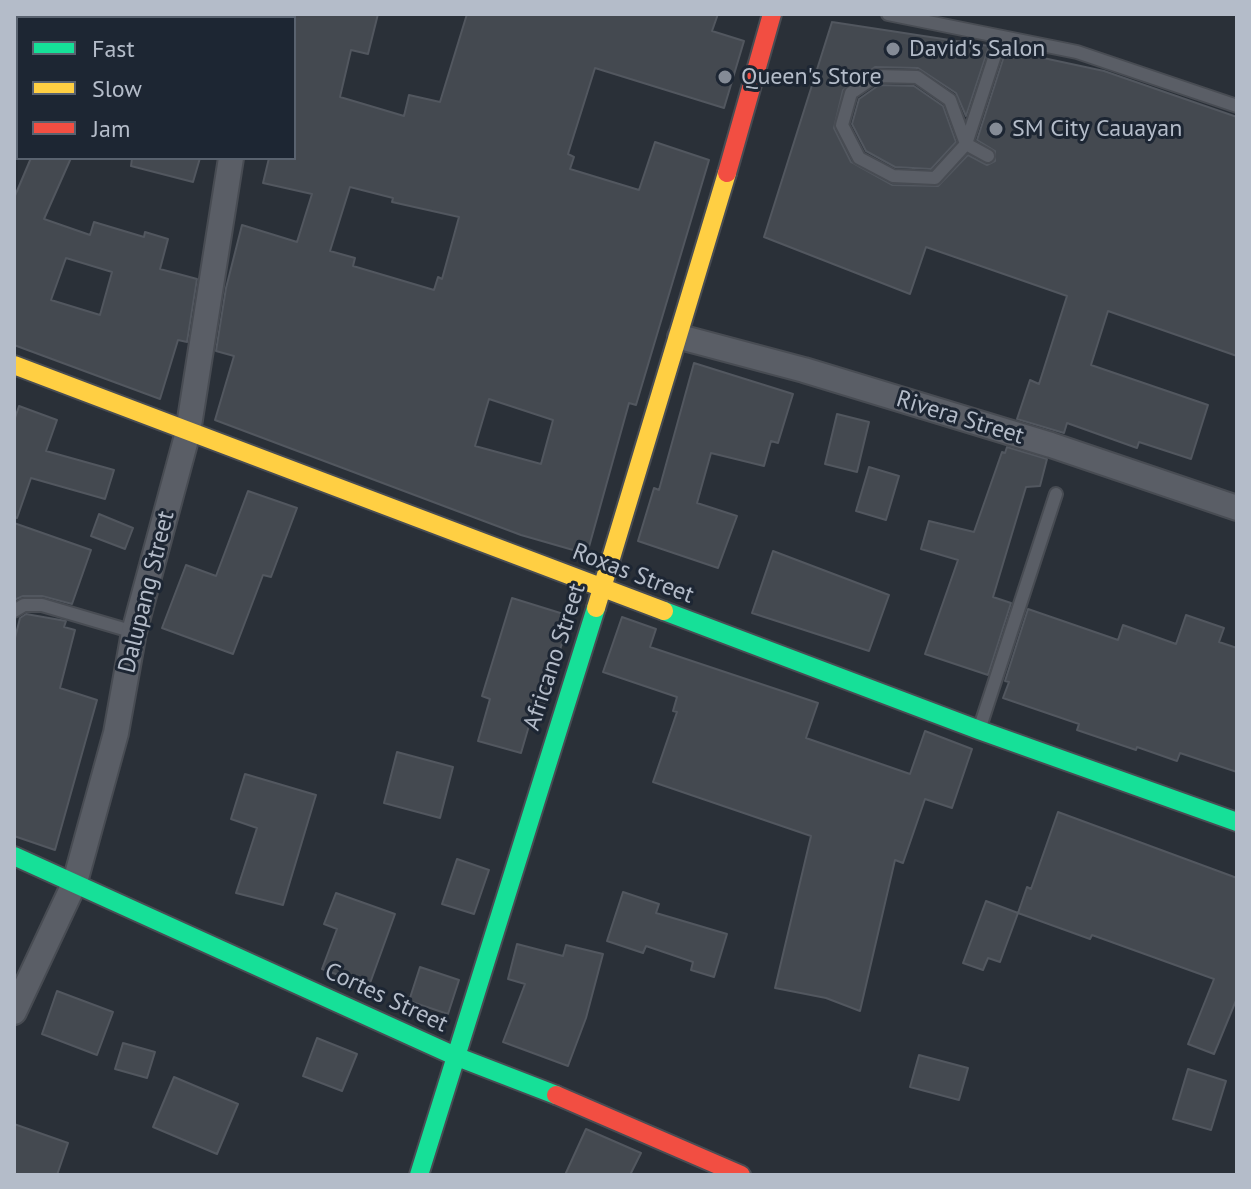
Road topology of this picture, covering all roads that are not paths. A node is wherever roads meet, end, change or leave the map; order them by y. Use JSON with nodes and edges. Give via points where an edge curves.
{"nodes":[{"id":1,"x":772,"y":14,"type":"edge"},
{"id":2,"x":888,"y":14,"type":"edge"},
{"id":3,"x":1001,"y":37,"type":"junction"},
{"id":4,"x":1237,"y":106,"type":"edge"},
{"id":5,"x":966,"y":144,"type":"junction"},
{"id":6,"x":988,"y":156,"type":"dead end"},
{"id":7,"x":231,"y":160,"type":"edge"},
{"id":8,"x":680,"y":337,"type":"junction"},
{"id":9,"x":14,"y":365,"type":"edge"},
{"id":10,"x":188,"y":432,"type":"junction"},
{"id":11,"x":1056,"y":494,"type":"dead end"},
{"id":12,"x":1237,"y":508,"type":"edge"},
{"id":13,"x":602,"y":588,"type":"junction"},
{"id":14,"x":14,"y":611,"type":"edge"},
{"id":15,"x":134,"y":632,"type":"junction"},
{"id":16,"x":979,"y":730,"type":"junction"},
{"id":17,"x":1237,"y":822,"type":"edge"},
{"id":18,"x":14,"y":856,"type":"edge"},
{"id":19,"x":75,"y":882,"type":"junction"},
{"id":20,"x":14,"y":1012,"type":"edge"},
{"id":21,"x":455,"y":1056,"type":"junction"},
{"id":22,"x":419,"y":1175,"type":"edge"},
{"id":23,"x":741,"y":1175,"type":"edge"}],
"edges":[{"from":1,"to":8,"type":"street","name":"Africano Street"},
{"from":2,"to":3,"type":"lane"},
{"from":3,"to":4,"type":"lane","via":[[1077,52]]},
{"from":3,"to":5,"type":"lane"},
{"from":5,"to":5,"type":"lane","via":[[935,178],[893,176],[859,158],[842,125],[851,93],[876,76],[917,77],[950,100]]},
{"from":5,"to":6,"type":"lane"},
{"from":7,"to":10,"type":"street","name":"Dalupang Street"},
{"from":8,"to":12,"type":"street","name":"Rivera Street","via":[[1051,445]]},
{"from":8,"to":13,"type":"street","name":"Africano Street"},
{"from":9,"to":10,"type":"street","name":"Roxas Street"},
{"from":10,"to":13,"type":"street","name":"Roxas Street"},
{"from":10,"to":15,"type":"street","name":"Dalupang Street"},
{"from":11,"to":16,"type":"lane"},
{"from":13,"to":16,"type":"street","name":"Roxas Street"},
{"from":13,"to":21,"type":"street","name":"Africano Street"},
{"from":14,"to":15,"type":"lane","via":[[42,605]]},
{"from":15,"to":19,"type":"street","name":"Dalupang Street","via":[[116,733]]},
{"from":16,"to":17,"type":"street","name":"Roxas Street"},
{"from":18,"to":19,"type":"street","name":"Cortes Street"},
{"from":19,"to":20,"type":"street","name":"Dalupang Street"},
{"from":19,"to":21,"type":"street","name":"Cortes Street"},
{"from":21,"to":22,"type":"street","name":"Africano Street"},
{"from":21,"to":23,"type":"street","name":"Cortes Street"}]}
